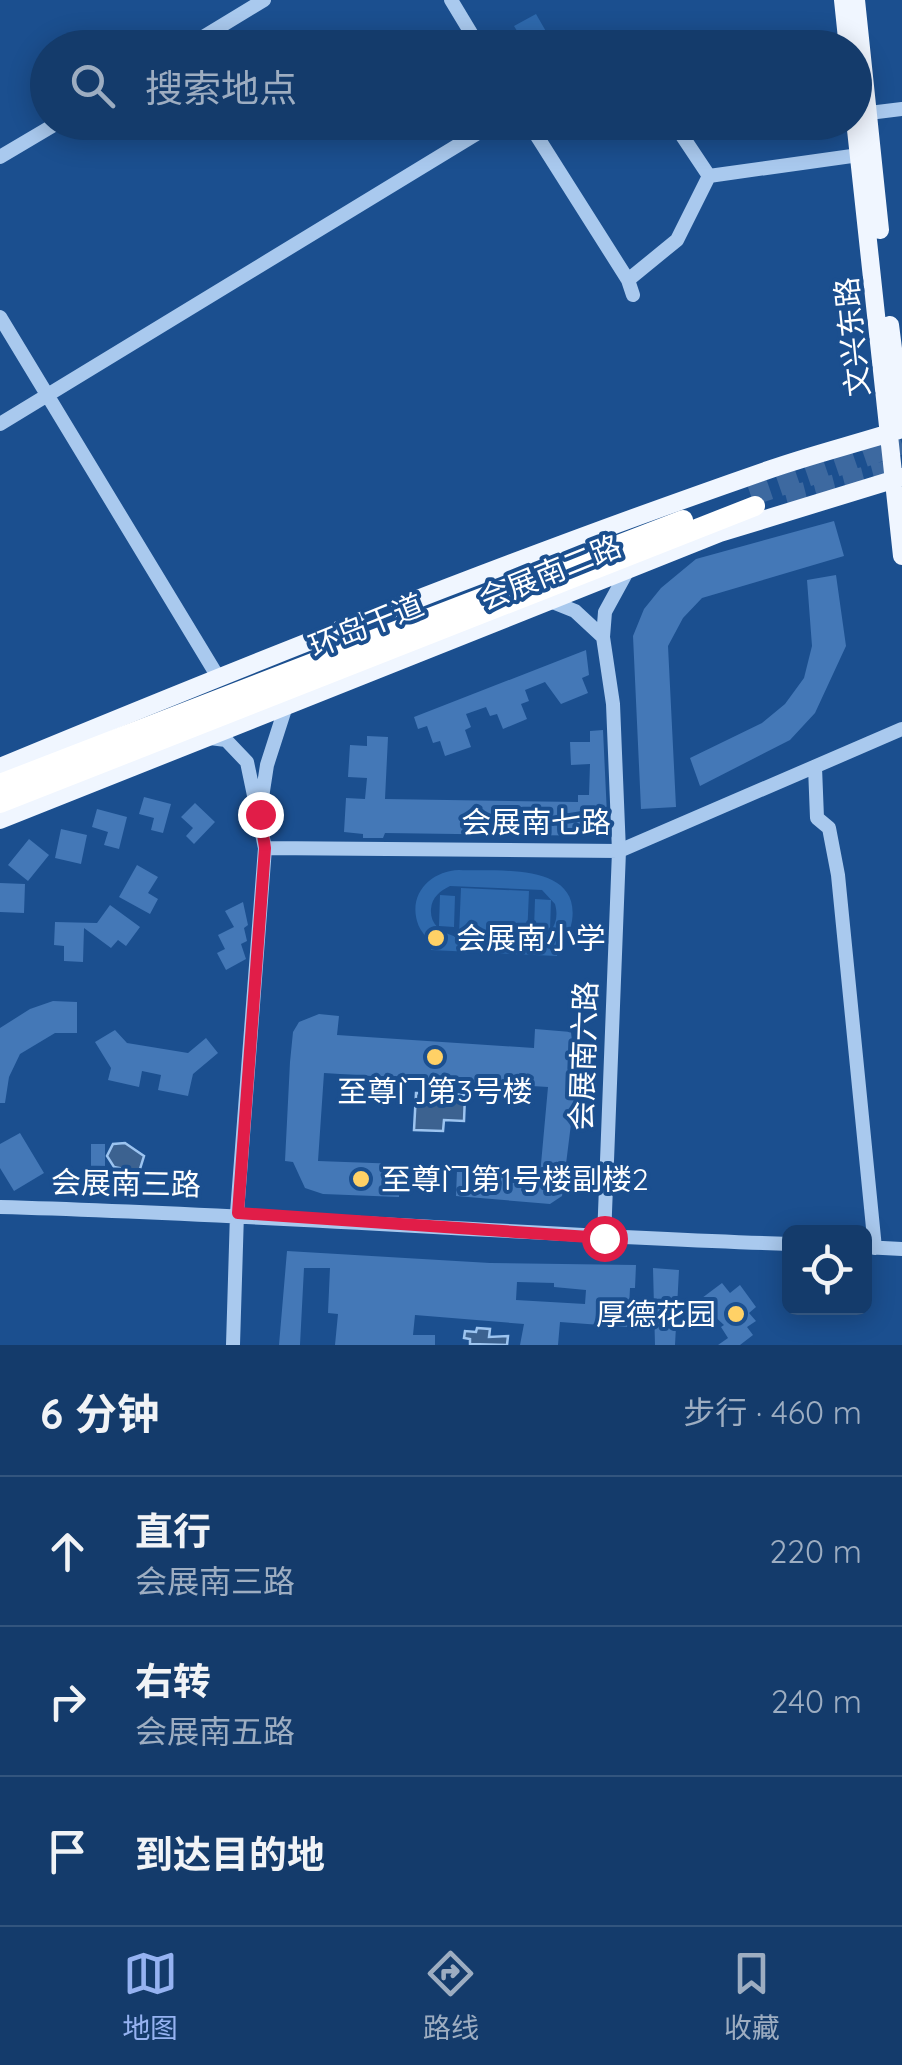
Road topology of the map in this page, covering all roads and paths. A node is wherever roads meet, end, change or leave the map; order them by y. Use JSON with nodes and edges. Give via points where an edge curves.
{"nodes":[{"id":1,"x":264,"y":0,"type":"edge"},
{"id":2,"x":450,"y":0,"type":"edge"},
{"id":3,"x":843,"y":0,"type":"edge"},
{"id":4,"x":856,"y":0,"type":"edge"},
{"id":5,"x":215,"y":30,"type":"edge"},
{"id":6,"x":469,"y":30,"type":"edge"},
{"id":7,"x":846,"y":30,"type":"edge"},
{"id":8,"x":857,"y":30,"type":"edge"},
{"id":9,"x":902,"y":110,"type":"edge"},
{"id":10,"x":872,"y":112,"type":"edge"},
{"id":11,"x":30,"y":140,"type":"edge"},
{"id":12,"x":466,"y":140,"type":"edge"},
{"id":13,"x":539,"y":140,"type":"edge"},
{"id":14,"x":685,"y":140,"type":"edge"},
{"id":15,"x":860,"y":140,"type":"edge"},
{"id":16,"x":862,"y":140,"type":"edge"},
{"id":17,"x":860,"y":156,"type":"junction"},
{"id":18,"x":0,"y":158,"type":"edge"},
{"id":19,"x":709,"y":176,"type":"junction"},
{"id":20,"x":0,"y":317,"type":"edge"},
{"id":21,"x":47,"y":394,"type":"junction"},
{"id":22,"x":0,"y":424,"type":"edge"},
{"id":23,"x":898,"y":427,"type":"edge"},
{"id":24,"x":898,"y":479,"type":"edge"},
{"id":25,"x":902,"y":556,"type":"edge"},
{"id":26,"x":628,"y":570,"type":"junction"},
{"id":27,"x":550,"y":601,"type":"junction"},
{"id":28,"x":603,"y":638,"type":"junction"},
{"id":29,"x":218,"y":676,"type":"junction"},
{"id":30,"x":285,"y":709,"type":"junction"},
{"id":31,"x":902,"y":729,"type":"edge"},
{"id":32,"x":210,"y":738,"type":"junction"},
{"id":33,"x":0,"y":767,"type":"edge"},
{"id":34,"x":815,"y":767,"type":"junction"},
{"id":35,"x":0,"y":784,"type":"edge"},
{"id":36,"x":0,"y":804,"type":"edge"},
{"id":37,"x":260,"y":814,"type":"junction"},
{"id":38,"x":0,"y":820,"type":"edge"},
{"id":39,"x":265,"y":848,"type":"junction"},
{"id":40,"x":619,"y":852,"type":"junction"},
{"id":41,"x":0,"y":1207,"type":"edge"},
{"id":42,"x":238,"y":1213,"type":"junction"},
{"id":43,"x":868,"y":1225,"type":"edge"},
{"id":44,"x":604,"y":1238,"type":"junction"},
{"id":45,"x":782,"y":1244,"type":"edge"},
{"id":46,"x":872,"y":1247,"type":"edge"},
{"id":47,"x":902,"y":1248,"type":"edge"},
{"id":48,"x":233,"y":1345,"type":"edge"}],
"edges":[{"from":1,"to":5,"type":"street"},
{"from":2,"to":6,"type":"street"},
{"from":3,"to":7,"type":"main road"},
{"from":4,"to":8,"type":"main road","name":"文兴东路"},
{"from":9,"to":10,"type":"street"},
{"from":11,"to":18,"type":"street"},
{"from":12,"to":21,"type":"street"},
{"from":13,"to":19,"type":"street","via":[[630,287],[677,240]]},
{"from":14,"to":19,"type":"street"},
{"from":15,"to":17,"type":"main road","name":"文兴东路"},
{"from":16,"to":23,"type":"main road","name":"文兴东路"},
{"from":17,"to":19,"type":"street"},
{"from":17,"to":23,"type":"main road","name":"文兴东路"},
{"from":20,"to":21,"type":"street"},
{"from":21,"to":22,"type":"street"},
{"from":21,"to":29,"type":"street"},
{"from":23,"to":24,"type":"main road","name":"文兴东路"},
{"from":23,"to":29,"type":"main road","name":"会展南二路"},
{"from":24,"to":25,"type":"main road","name":"文兴东路"},
{"from":24,"to":26,"type":"main road","name":"会展南二路"},
{"from":26,"to":27,"type":"main road","name":"会展南二路"},
{"from":26,"to":28,"type":"street","via":[[604,612]]},
{"from":27,"to":28,"type":"street"},
{"from":27,"to":30,"type":"main road","name":"会展南二路"},
{"from":28,"to":40,"type":"street","name":"会展南六路","via":[[613,704]]},
{"from":29,"to":33,"type":"main road","name":"会展南二路"},
{"from":30,"to":32,"type":"main road","name":"会展南二路"},
{"from":30,"to":37,"type":"street"},
{"from":31,"to":34,"type":"street","name":"会展南七路"},
{"from":32,"to":37,"type":"street","via":[[226,740],[247,762]]},
{"from":32,"to":38,"type":"main road","name":"会展南二路"},
{"from":34,"to":40,"type":"street","name":"会展南七路"},
{"from":34,"to":43,"type":"street","via":[[817,818],[829,828],[838,874]]},
{"from":35,"to":36,"type":"highway","name":"环岛干道","via":[[753,501]]},
{"from":37,"to":39,"type":"street"},
{"from":39,"to":40,"type":"street","name":"会展南七路"},
{"from":39,"to":42,"type":"street"},
{"from":40,"to":44,"type":"street","name":"会展南六路"},
{"from":41,"to":42,"type":"street","name":"会展南三路"},
{"from":42,"to":44,"type":"street","name":"会展南三路"},
{"from":42,"to":48,"type":"street"},
{"from":44,"to":45,"type":"street","name":"会展南三路"},
{"from":46,"to":47,"type":"street"}]}
